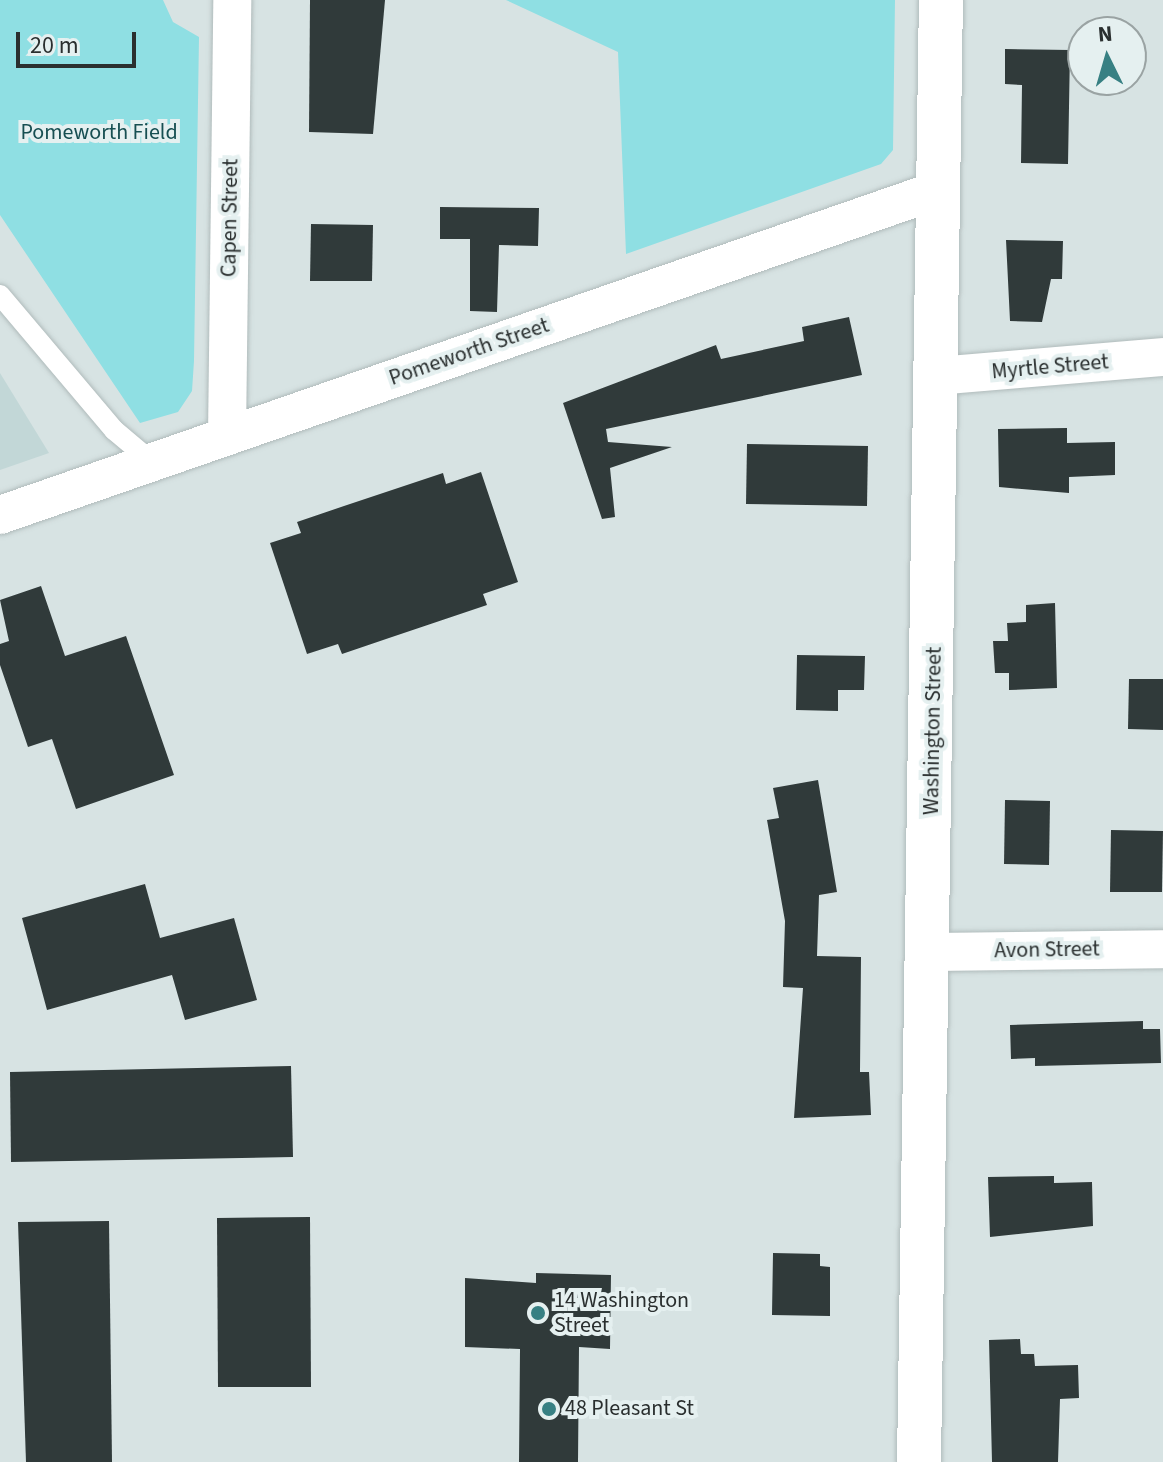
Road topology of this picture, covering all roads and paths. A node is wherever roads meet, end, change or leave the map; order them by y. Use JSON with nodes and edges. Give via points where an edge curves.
{"nodes":[{"id":1,"x":232,"y":0,"type":"edge"},
{"id":2,"x":941,"y":0,"type":"edge"},
{"id":3,"x":938,"y":190,"type":"junction"},
{"id":4,"x":0,"y":295,"type":"edge"},
{"id":5,"x":1163,"y":357,"type":"edge"},
{"id":6,"x":936,"y":376,"type":"junction"},
{"id":7,"x":227,"y":436,"type":"junction"},
{"id":8,"x":152,"y":462,"type":"junction"},
{"id":9,"x":0,"y":515,"type":"edge"},
{"id":10,"x":1163,"y":949,"type":"edge"},
{"id":11,"x":931,"y":952,"type":"junction"},
{"id":12,"x":919,"y":1462,"type":"edge"}],
"edges":[{"from":1,"to":7,"type":"street","name":"Capen Street"},
{"from":2,"to":3,"type":"street","name":"Washington Street"},
{"from":3,"to":6,"type":"street","name":"Washington Street"},
{"from":3,"to":7,"type":"street","name":"Pomeworth Street"},
{"from":4,"to":8,"type":"lane","via":[[114,430]]},
{"from":5,"to":6,"type":"street","name":"Myrtle Street"},
{"from":6,"to":11,"type":"street","name":"Washington Street"},
{"from":7,"to":8,"type":"street","name":"Pomeworth Street"},
{"from":8,"to":9,"type":"street","name":"Pomeworth Street"},
{"from":10,"to":11,"type":"street","name":"Avon Street"},
{"from":11,"to":12,"type":"street","name":"Washington Street"}]}
